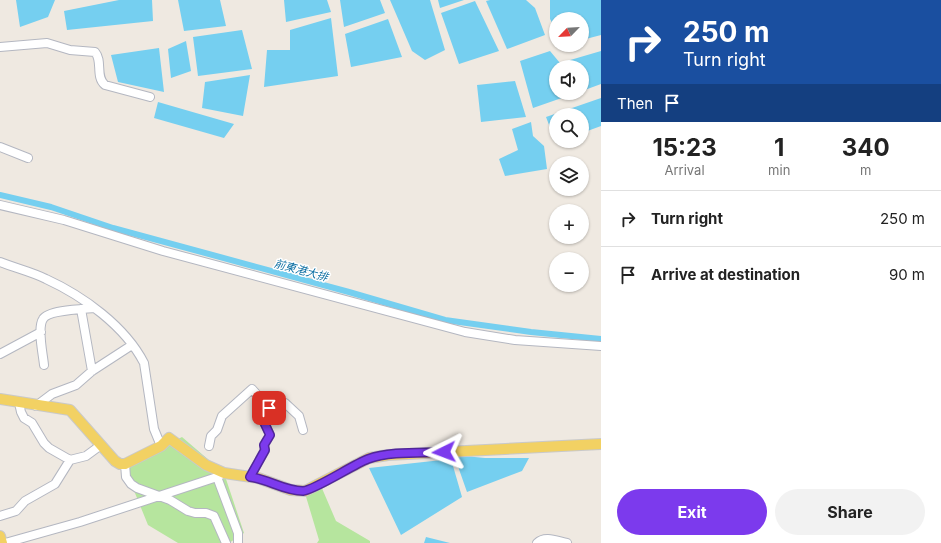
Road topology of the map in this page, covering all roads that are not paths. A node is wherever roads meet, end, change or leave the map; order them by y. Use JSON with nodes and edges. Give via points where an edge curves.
{"nodes":[{"id":1,"x":0,"y":47,"type":"edge"},
{"id":2,"x":150,"y":97,"type":"dead end"},
{"id":3,"x":0,"y":147,"type":"edge"},
{"id":4,"x":28,"y":158,"type":"dead end"},
{"id":5,"x":0,"y":205,"type":"edge"},
{"id":6,"x":0,"y":262,"type":"edge"},
{"id":7,"x":94,"y":308,"type":"junction"},
{"id":8,"x":81,"y":309,"type":"junction"},
{"id":9,"x":41,"y":332,"type":"junction"},
{"id":10,"x":132,"y":345,"type":"junction"},
{"id":11,"x":601,"y":346,"type":"edge"},
{"id":12,"x":0,"y":354,"type":"edge"},
{"id":13,"x":44,"y":365,"type":"dead end"},
{"id":14,"x":92,"y":371,"type":"junction"},
{"id":15,"x":0,"y":399,"type":"edge"},
{"id":16,"x":20,"y":403,"type":"junction"},
{"id":17,"x":36,"y":406,"type":"junction"},
{"id":18,"x":269,"y":408,"type":"junction"},
{"id":19,"x":303,"y":430,"type":"dead end"},
{"id":20,"x":601,"y":444,"type":"edge"},
{"id":21,"x":101,"y":446,"type":"junction"},
{"id":22,"x":161,"y":446,"type":"junction"},
{"id":23,"x":209,"y":446,"type":"dead end"},
{"id":24,"x":70,"y":460,"type":"junction"},
{"id":25,"x":125,"y":464,"type":"junction"},
{"id":26,"x":221,"y":475,"type":"junction"},
{"id":27,"x":250,"y":477,"type":"junction"},
{"id":28,"x":160,"y":497,"type":"junction"},
{"id":29,"x":0,"y":516,"type":"edge"},
{"id":30,"x":0,"y":536,"type":"edge"},
{"id":31,"x":4,"y":543,"type":"edge"},
{"id":32,"x":226,"y":543,"type":"edge"},
{"id":33,"x":238,"y":543,"type":"edge"},
{"id":34,"x":537,"y":543,"type":"edge"},
{"id":35,"x":567,"y":543,"type":"edge"}],
"edges":[{"from":1,"to":2,"type":"street","via":[[47,43],[70,50],[95,52],[98,55],[100,78],[105,85]]},
{"from":3,"to":4,"type":"street"},
{"from":5,"to":11,"type":"street","via":[[64,220],[163,251],[465,332],[515,340]]},
{"from":6,"to":7,"type":"street","via":[[46,279]]},
{"from":7,"to":8,"type":"street"},
{"from":7,"to":10,"type":"street","via":[[115,324]]},
{"from":8,"to":9,"type":"street","via":[[47,315],[42,320]]},
{"from":8,"to":14,"type":"street"},
{"from":9,"to":12,"type":"street"},
{"from":9,"to":13,"type":"street"},
{"from":10,"to":14,"type":"street"},
{"from":10,"to":22,"type":"street","via":[[144,363],[154,429]]},
{"from":14,"to":17,"type":"street","via":[[76,385],[52,394]]},
{"from":15,"to":16,"type":"main road"},
{"from":16,"to":17,"type":"main road"},
{"from":16,"to":24,"type":"street","via":[[24,418],[32,424],[44,443]]},
{"from":17,"to":21,"type":"main road","via":[[70,410]]},
{"from":18,"to":19,"type":"street","via":[[278,403],[286,403],[299,416]]},
{"from":18,"to":23,"type":"street","via":[[252,389],[222,416],[217,430],[211,436]]},
{"from":18,"to":27,"type":"street","via":[[263,420],[270,435]]},
{"from":20,"to":27,"type":"main road","via":[[369,458],[305,491],[291,490]]},
{"from":21,"to":24,"type":"street","via":[[86,456]]},
{"from":21,"to":25,"type":"main road","via":[[115,461]]},
{"from":22,"to":25,"type":"main road"},
{"from":22,"to":26,"type":"main road","via":[[169,438]]},
{"from":24,"to":29,"type":"street","via":[[55,484],[25,502],[16,511]]},
{"from":25,"to":28,"type":"street","via":[[126,477],[131,484]]},
{"from":26,"to":27,"type":"main road"},
{"from":26,"to":28,"type":"street"},
{"from":26,"to":33,"type":"street","via":[[238,533]]},
{"from":28,"to":31,"type":"street"},
{"from":28,"to":32,"type":"street","via":[[188,511],[206,512],[214,516]]},
{"from":30,"to":31,"type":"main road"},
{"from":34,"to":35,"type":"street","via":[[546,538]]}]}
